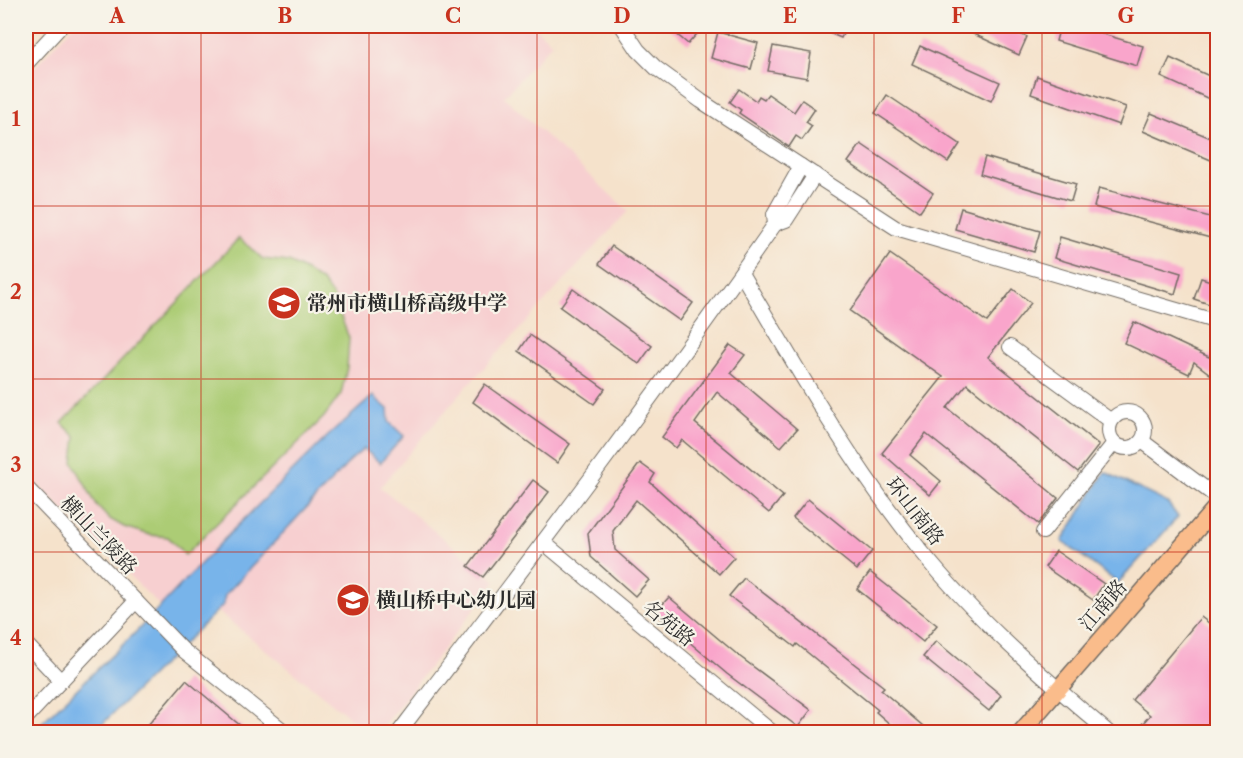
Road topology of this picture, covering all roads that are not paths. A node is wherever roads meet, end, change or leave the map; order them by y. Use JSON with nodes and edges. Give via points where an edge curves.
{"nodes":[{"id":1,"x":61,"y":26,"type":"edge"},
{"id":2,"x":622,"y":26,"type":"edge"},
{"id":3,"x":26,"y":64,"type":"edge"},
{"id":4,"x":801,"y":166,"type":"junction"},
{"id":5,"x":815,"y":175,"type":"junction"},
{"id":6,"x":775,"y":224,"type":"junction"},
{"id":7,"x":741,"y":273,"type":"junction"},
{"id":8,"x":1218,"y":322,"type":"edge"},
{"id":9,"x":1011,"y":347,"type":"dead end"},
{"id":10,"x":1111,"y":421,"type":"junction"},
{"id":11,"x":1142,"y":441,"type":"junction"},
{"id":12,"x":1114,"y":443,"type":"junction"},
{"id":13,"x":26,"y":487,"type":"edge"},
{"id":14,"x":1218,"y":498,"type":"edge"},
{"id":15,"x":1218,"y":505,"type":"edge"},
{"id":16,"x":1043,"y":532,"type":"dead end"},
{"id":17,"x":543,"y":542,"type":"junction"},
{"id":18,"x":140,"y":606,"type":"junction"},
{"id":19,"x":26,"y":644,"type":"edge"},
{"id":20,"x":61,"y":681,"type":"junction"},
{"id":21,"x":1058,"y":690,"type":"junction"},
{"id":22,"x":26,"y":718,"type":"edge"},
{"id":23,"x":285,"y":732,"type":"edge"},
{"id":24,"x":399,"y":732,"type":"edge"},
{"id":25,"x":772,"y":732,"type":"edge"},
{"id":26,"x":1021,"y":732,"type":"edge"},
{"id":27,"x":1108,"y":732,"type":"edge"}],
"edges":[{"from":1,"to":3,"type":"street"},
{"from":2,"to":4,"type":"street","via":[[656,68]]},
{"from":4,"to":5,"type":"street"},
{"from":4,"to":6,"type":"street","via":[[774,214]]},
{"from":5,"to":6,"type":"street","via":[[786,220]]},
{"from":5,"to":8,"type":"street","via":[[896,228]]},
{"from":6,"to":7,"type":"street"},
{"from":7,"to":17,"type":"street"},
{"from":7,"to":21,"type":"street","name":"环山南路","via":[[868,481],[916,544],[999,637]]},
{"from":9,"to":10,"type":"street"},
{"from":10,"to":11,"type":"street","via":[[1120,412],[1134,412],[1146,428]]},
{"from":10,"to":12,"type":"street","via":[[1109,433]]},
{"from":11,"to":12,"type":"street","via":[[1131,448]]},
{"from":11,"to":14,"type":"street"},
{"from":12,"to":16,"type":"street"},
{"from":13,"to":18,"type":"street","name":"横山兰陵路"},
{"from":15,"to":21,"type":"main road","name":"江南路"},
{"from":17,"to":24,"type":"street"},
{"from":17,"to":25,"type":"street","name":"名苑路"},
{"from":18,"to":20,"type":"street"},
{"from":18,"to":23,"type":"street","name":"横山兰陵路","via":[[183,650]]},
{"from":19,"to":20,"type":"street"},
{"from":20,"to":22,"type":"street"},
{"from":21,"to":26,"type":"main road","name":"江南路"},
{"from":21,"to":27,"type":"street","name":"环山南路"}]}
